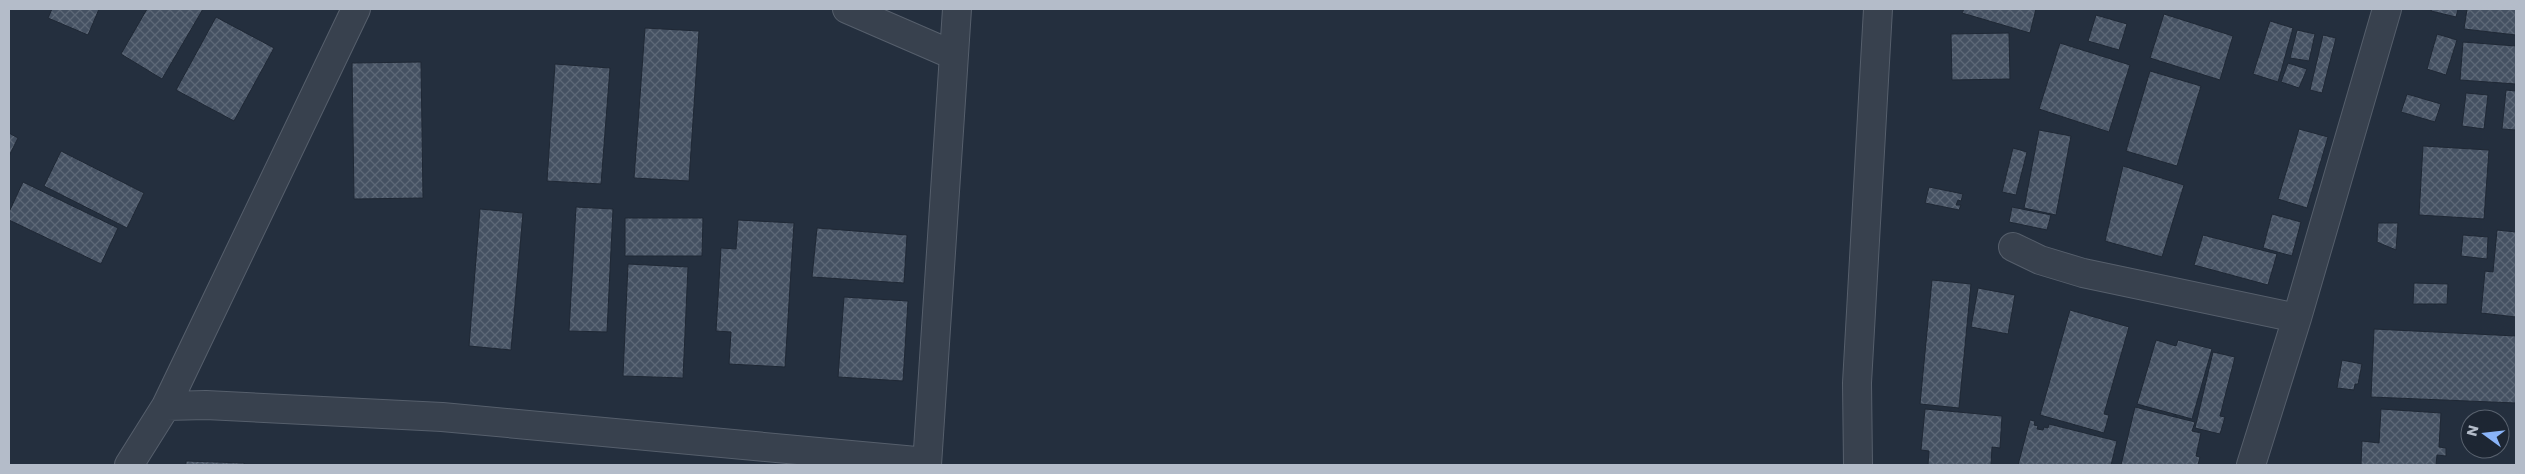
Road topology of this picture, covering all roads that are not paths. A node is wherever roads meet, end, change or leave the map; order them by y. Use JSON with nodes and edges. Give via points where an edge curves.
{"nodes":[{"id":1,"x":356,"y":9,"type":"edge"},
{"id":2,"x":847,"y":9,"type":"edge"},
{"id":3,"x":957,"y":9,"type":"edge"},
{"id":4,"x":1878,"y":9,"type":"edge"},
{"id":5,"x":2386,"y":9,"type":"edge"},
{"id":6,"x":954,"y":55,"type":"junction"},
{"id":7,"x":2013,"y":247,"type":"dead end"},
{"id":8,"x":2298,"y":318,"type":"junction"},
{"id":9,"x":166,"y":406,"type":"junction"},
{"id":10,"x":927,"y":464,"type":"edge"},
{"id":11,"x":129,"y":465,"type":"edge"},
{"id":12,"x":1858,"y":465,"type":"edge"},
{"id":13,"x":2251,"y":465,"type":"edge"}],
"edges":[{"from":1,"to":9,"type":"street"},
{"from":2,"to":6,"type":"street"},
{"from":3,"to":6,"type":"street"},
{"from":4,"to":12,"type":"street","via":[[1857,383]]},
{"from":5,"to":8,"type":"street"},
{"from":6,"to":10,"type":"street"},
{"from":7,"to":8,"type":"street","via":[[2083,274]]},
{"from":8,"to":13,"type":"street"},
{"from":9,"to":10,"type":"street","via":[[206,405],[442,417]]},
{"from":9,"to":11,"type":"street"}]}
